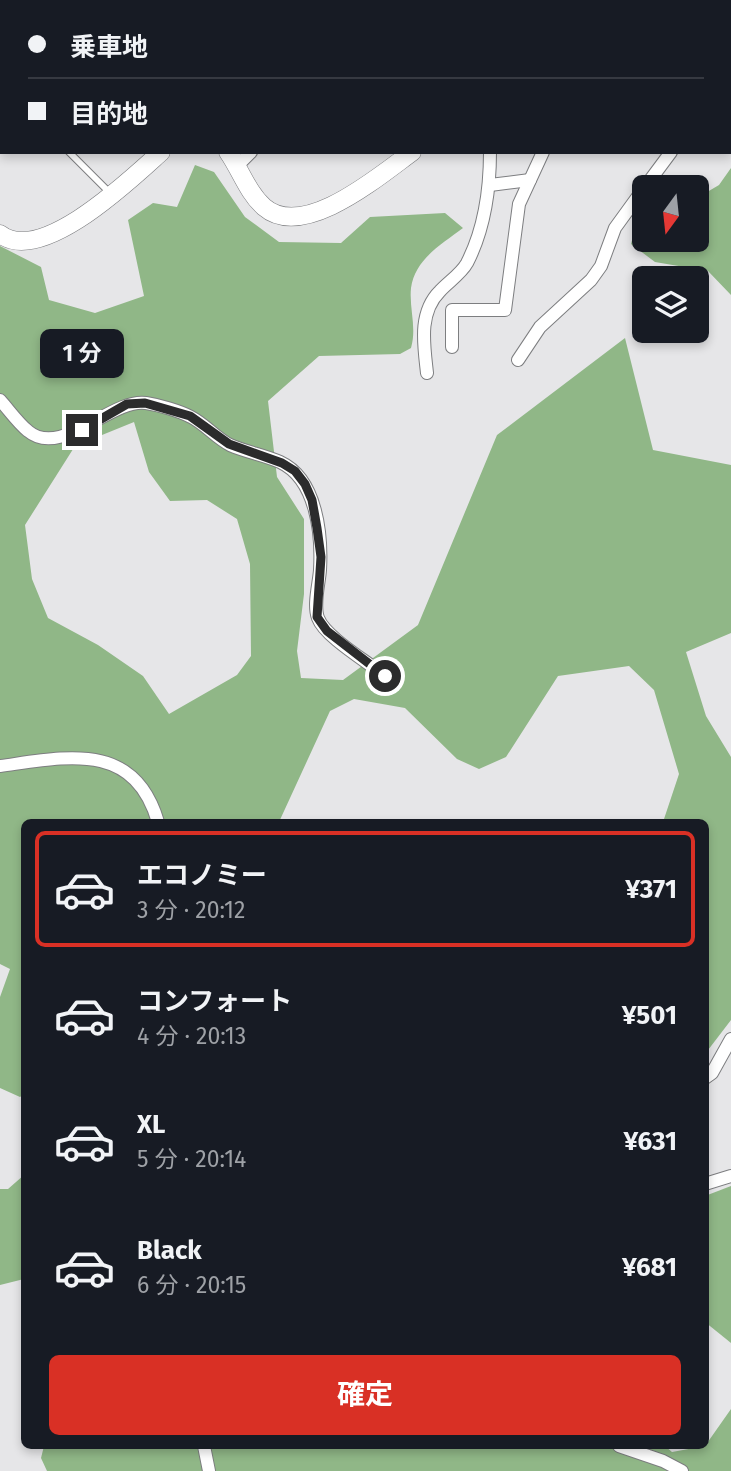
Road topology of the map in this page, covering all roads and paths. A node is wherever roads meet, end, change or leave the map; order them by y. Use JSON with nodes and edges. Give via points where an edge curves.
{"nodes":[{"id":1,"x":71,"y":154,"type":"edge"},
{"id":2,"x":159,"y":154,"type":"edge"},
{"id":3,"x":409,"y":154,"type":"edge"},
{"id":4,"x":490,"y":154,"type":"edge"},
{"id":5,"x":542,"y":154,"type":"edge"},
{"id":6,"x":670,"y":154,"type":"edge"},
{"id":7,"x":233,"y":159,"type":"edge"},
{"id":8,"x":654,"y":175,"type":"edge"},
{"id":9,"x":530,"y":180,"type":"junction"},
{"id":10,"x":490,"y":185,"type":"junction"},
{"id":11,"x":113,"y":195,"type":"junction"},
{"id":12,"x":632,"y":205,"type":"edge"},
{"id":13,"x":0,"y":234,"type":"edge"},
{"id":14,"x":452,"y":347,"type":"dead end"},
{"id":15,"x":518,"y":360,"type":"dead end"},
{"id":16,"x":427,"y":373,"type":"dead end"},
{"id":17,"x":0,"y":400,"type":"edge"},
{"id":18,"x":385,"y":676,"type":"dead end"},
{"id":19,"x":0,"y":766,"type":"edge"},
{"id":20,"x":157,"y":819,"type":"edge"},
{"id":21,"x":731,"y":1039,"type":"edge"},
{"id":22,"x":709,"y":1072,"type":"edge"},
{"id":23,"x":731,"y":1176,"type":"edge"},
{"id":24,"x":709,"y":1183,"type":"edge"},
{"id":25,"x":205,"y":1449,"type":"edge"},
{"id":26,"x":627,"y":1449,"type":"edge"},
{"id":27,"x":209,"y":1471,"type":"edge"},
{"id":28,"x":681,"y":1471,"type":"edge"}],
"edges":[{"from":1,"to":11,"type":"lane"},
{"from":2,"to":11,"type":"main road"},
{"from":3,"to":7,"type":"main road","via":[[320,211],[292,218],[266,209],[256,199]]},
{"from":4,"to":10,"type":"street"},
{"from":5,"to":9,"type":"street"},
{"from":6,"to":8,"type":"street"},
{"from":9,"to":10,"type":"street"},
{"from":9,"to":14,"type":"street","via":[[519,204],[505,310],[452,310]]},
{"from":10,"to":16,"type":"street","via":[[466,266],[426,311]]},
{"from":11,"to":13,"type":"main road","via":[[51,234],[24,242],[9,241]]},
{"from":12,"to":15,"type":"street","via":[[615,228],[591,280],[540,327]]},
{"from":17,"to":18,"type":"street","via":[[38,437],[82,430],[127,404],[145,403],[190,416],[229,444],[295,471],[312,500],[317,528],[321,557],[317,617],[327,631]]},
{"from":19,"to":20,"type":"street","via":[[70,756],[118,766],[143,790]]},
{"from":21,"to":22,"type":"street"},
{"from":23,"to":24,"type":"street"},
{"from":25,"to":27,"type":"street"},
{"from":26,"to":28,"type":"street"}]}
